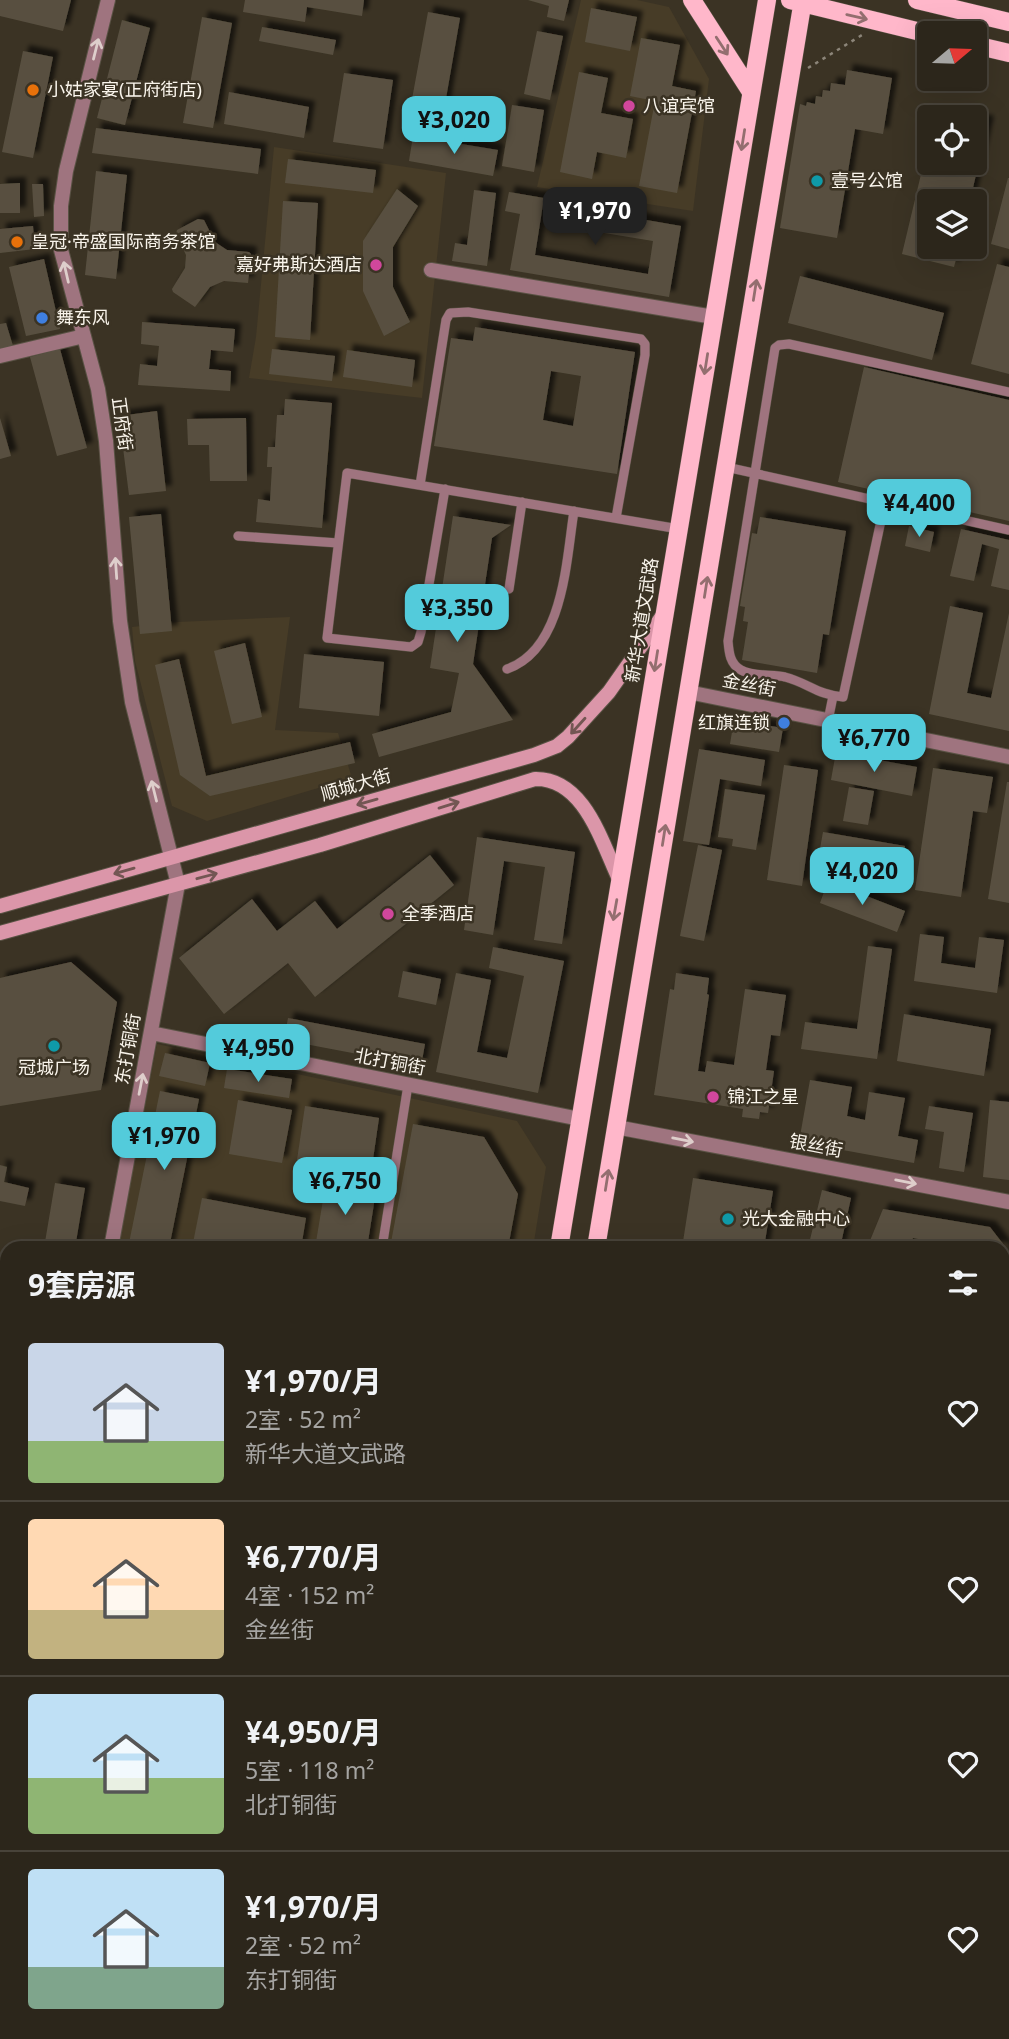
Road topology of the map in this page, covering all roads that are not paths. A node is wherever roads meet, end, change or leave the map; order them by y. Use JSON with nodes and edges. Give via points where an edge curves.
{"nodes":[{"id":1,"x":108,"y":0,"type":"edge"},
{"id":2,"x":692,"y":0,"type":"edge"},
{"id":3,"x":767,"y":0,"type":"edge"},
{"id":4,"x":917,"y":0,"type":"edge"},
{"id":5,"x":799,"y":1,"type":"edge"},
{"id":6,"x":1009,"y":22,"type":"edge"},
{"id":7,"x":917,"y":31,"type":"edge"},
{"id":8,"x":987,"y":48,"type":"edge"},
{"id":9,"x":1009,"y":53,"type":"edge"},
{"id":10,"x":751,"y":92,"type":"junction"},
{"id":11,"x":431,"y":270,"type":"dead end"},
{"id":12,"x":714,"y":317,"type":"junction"},
{"id":13,"x":84,"y":336,"type":"junction"},
{"id":14,"x":0,"y":356,"type":"edge"},
{"id":15,"x":1009,"y":392,"type":"edge"},
{"id":16,"x":726,"y":467,"type":"junction"},
{"id":17,"x":755,"y":474,"type":"junction"},
{"id":18,"x":420,"y":485,"type":"junction"},
{"id":19,"x":445,"y":489,"type":"junction"},
{"id":20,"x":522,"y":502,"type":"junction"},
{"id":21,"x":885,"y":502,"type":"junction"},
{"id":22,"x":574,"y":511,"type":"junction"},
{"id":23,"x":616,"y":518,"type":"junction"},
{"id":24,"x":678,"y":528,"type":"junction"},
{"id":25,"x":1009,"y":530,"type":"edge"},
{"id":26,"x":238,"y":536,"type":"dead end"},
{"id":27,"x":338,"y":543,"type":"junction"},
{"id":28,"x":509,"y":589,"type":"dead end"},
{"id":29,"x":664,"y":614,"type":"junction"},
{"id":30,"x":506,"y":668,"type":"dead end"},
{"id":31,"x":688,"y":692,"type":"junction"},
{"id":32,"x":833,"y":696,"type":"junction"},
{"id":33,"x":828,"y":721,"type":"junction"},
{"id":34,"x":1009,"y":757,"type":"edge"},
{"id":35,"x":170,"y":858,"type":"junction"},
{"id":36,"x":620,"y":881,"type":"junction"},
{"id":37,"x":178,"y":884,"type":"junction"},
{"id":38,"x":0,"y":906,"type":"edge"},
{"id":39,"x":0,"y":933,"type":"edge"},
{"id":40,"x":151,"y":1033,"type":"junction"},
{"id":41,"x":408,"y":1085,"type":"junction"},
{"id":42,"x":580,"y":1119,"type":"junction"},
{"id":43,"x":616,"y":1127,"type":"junction"},
{"id":44,"x":1009,"y":1202,"type":"edge"},
{"id":45,"x":112,"y":1241,"type":"edge"},
{"id":46,"x":383,"y":1241,"type":"edge"},
{"id":47,"x":560,"y":1241,"type":"edge"},
{"id":48,"x":597,"y":1241,"type":"edge"}],
"edges":[{"from":13,"to":1,"type":"street","name":"正府街","one_way":true,"via":[[61,250],[61,206]]},
{"from":2,"to":10,"type":"main road","one_way":true},
{"from":3,"to":10,"type":"main road","name":"新华大道文武路"},
{"from":4,"to":6,"type":"main road"},
{"from":5,"to":7,"type":"main road","one_way":true},
{"from":16,"to":5,"type":"main road","one_way":true},
{"from":8,"to":9,"type":"main road"},
{"from":10,"to":12,"type":"main road","name":"新华大道文武路","one_way":true},
{"from":11,"to":12,"type":"street"},
{"from":12,"to":24,"type":"main road","name":"新华大道文武路","one_way":true},
{"from":13,"to":14,"type":"street"},
{"from":35,"to":13,"type":"street","name":"正府街","one_way":true,"via":[[132,702],[106,441]]},
{"from":15,"to":17,"type":"lane","via":[[779,345]]},
{"from":16,"to":17,"type":"lane"},
{"from":31,"to":16,"type":"main road","one_way":true},
{"from":17,"to":21,"type":"lane"},
{"from":17,"to":32,"type":"lane","via":[[729,655],[743,672],[785,677]]},
{"from":18,"to":19,"type":"lane"},
{"from":18,"to":23,"type":"lane","via":[[450,313],[641,339],[645,355]]},
{"from":18,"to":27,"type":"lane","via":[[347,472]]},
{"from":19,"to":20,"type":"lane"},
{"from":19,"to":27,"type":"lane","via":[[421,632],[411,647],[327,638]]},
{"from":20,"to":22,"type":"lane"},
{"from":20,"to":28,"type":"lane"},
{"from":21,"to":25,"type":"lane"},
{"from":21,"to":32,"type":"lane","via":[[843,697]]},
{"from":22,"to":23,"type":"lane"},
{"from":22,"to":30,"type":"lane","via":[[554,617],[530,654]]},
{"from":23,"to":24,"type":"lane"},
{"from":24,"to":29,"type":"main road","name":"新华大道文武路"},
{"from":26,"to":27,"type":"lane"},
{"from":29,"to":35,"type":"main road","name":"顺城大街","one_way":true,"via":[[609,692],[557,746]]},
{"from":29,"to":36,"type":"main road","name":"新华大道文武路","one_way":true},
{"from":31,"to":33,"type":"street","name":"金丝街"},
{"from":43,"to":31,"type":"main road","one_way":true},
{"from":32,"to":33,"type":"lane"},
{"from":33,"to":34,"type":"street","name":"金丝街"},
{"from":35,"to":37,"type":"street","name":"东打铜街"},
{"from":35,"to":38,"type":"main road","name":"顺城大街","one_way":true},
{"from":37,"to":36,"type":"main road","one_way":true,"via":[[535,779],[547,779],[569,790],[582,804]]},
{"from":36,"to":42,"type":"main road","name":"新华大道文武路","one_way":true},
{"from":37,"to":39,"type":"main road"},
{"from":37,"to":40,"type":"street","name":"东打铜街"},
{"from":40,"to":41,"type":"street","name":"北打铜街"},
{"from":45,"to":40,"type":"street","name":"东打铜街","one_way":true},
{"from":41,"to":42,"type":"street","name":"北打铜街"},
{"from":41,"to":46,"type":"lane"},
{"from":42,"to":47,"type":"main road","name":"新华大道文武路"},
{"from":43,"to":44,"type":"street","name":"银丝街","one_way":true},
{"from":48,"to":43,"type":"main road","one_way":true}]}
